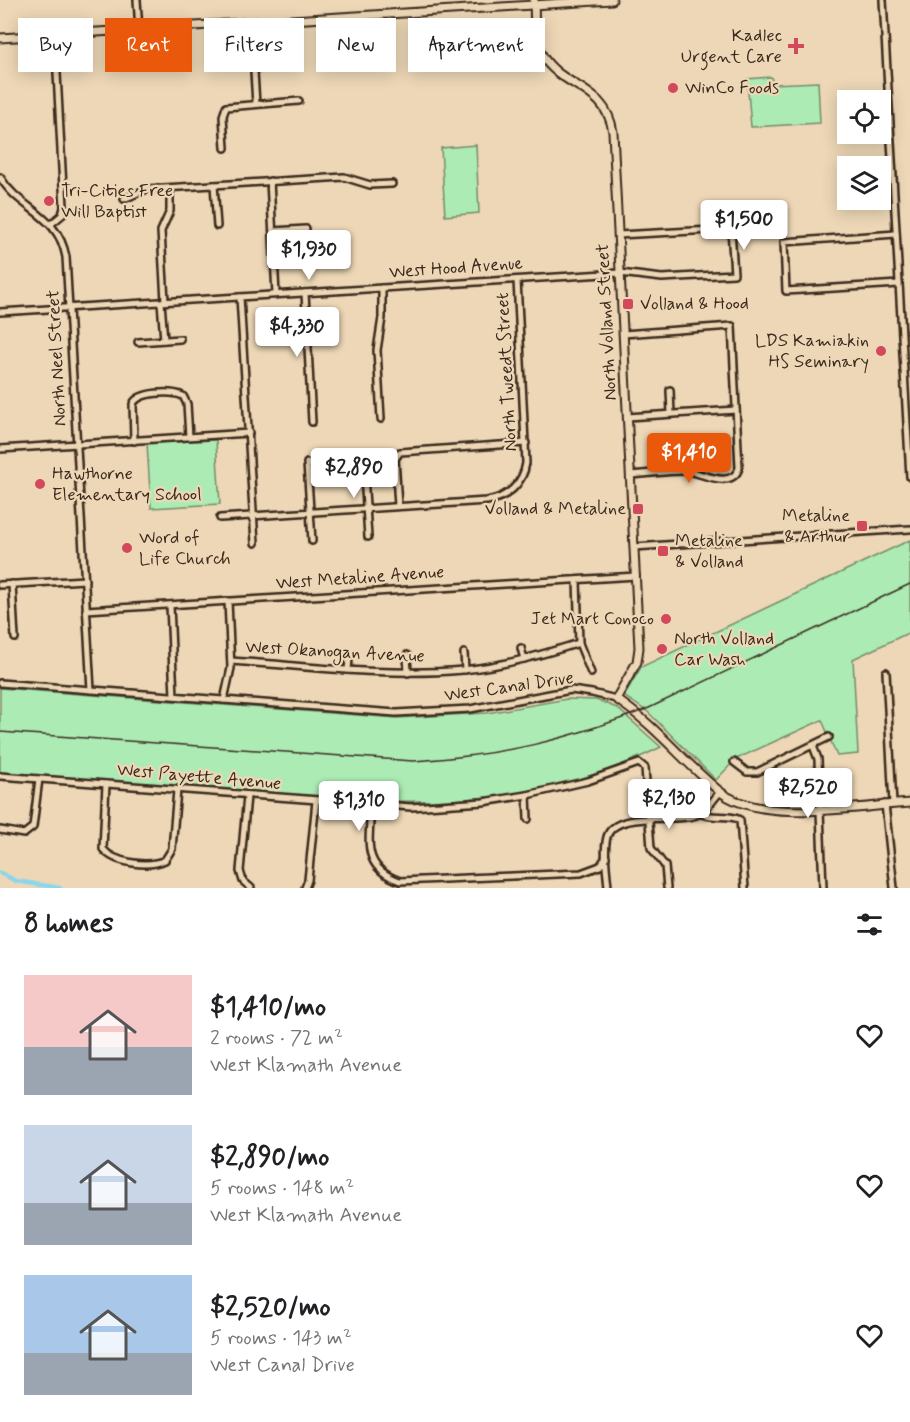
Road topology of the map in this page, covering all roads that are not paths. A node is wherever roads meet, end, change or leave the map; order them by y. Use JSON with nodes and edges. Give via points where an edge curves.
{"nodes":[{"id":1,"x":137,"y":0,"type":"edge"},
{"id":2,"x":612,"y":0,"type":"edge"},
{"id":3,"x":884,"y":0,"type":"edge"},
{"id":4,"x":590,"y":1,"type":"edge"},
{"id":5,"x":534,"y":2,"type":"edge"},
{"id":6,"x":555,"y":2,"type":"edge"},
{"id":7,"x":138,"y":18,"type":"edge"},
{"id":8,"x":304,"y":19,"type":"edge"},
{"id":9,"x":18,"y":37,"type":"edge"},
{"id":10,"x":0,"y":38,"type":"edge"},
{"id":11,"x":57,"y":72,"type":"edge"},
{"id":12,"x":254,"y":72,"type":"edge"},
{"id":13,"x":299,"y":101,"type":"dead end"},
{"id":14,"x":256,"y":104,"type":"junction"},
{"id":15,"x":225,"y":148,"type":"dead end"},
{"id":16,"x":0,"y":177,"type":"edge"},
{"id":17,"x":270,"y":182,"type":"junction"},
{"id":18,"x":392,"y":184,"type":"dead end"},
{"id":19,"x":214,"y":185,"type":"junction"},
{"id":20,"x":170,"y":188,"type":"junction"},
{"id":21,"x":124,"y":199,"type":"dead end"},
{"id":22,"x":51,"y":224,"type":"junction"},
{"id":23,"x":217,"y":226,"type":"dead end"},
{"id":24,"x":306,"y":229,"type":"dead end"},
{"id":25,"x":273,"y":231,"type":"junction"},
{"id":26,"x":897,"y":234,"type":"junction"},
{"id":27,"x":618,"y":235,"type":"junction"},
{"id":28,"x":620,"y":273,"type":"junction"},
{"id":29,"x":517,"y":279,"type":"junction"},
{"id":30,"x":899,"y":284,"type":"junction"},
{"id":31,"x":382,"y":288,"type":"junction"},
{"id":32,"x":305,"y":293,"type":"junction"},
{"id":33,"x":276,"y":294,"type":"junction"},
{"id":34,"x":240,"y":297,"type":"junction"},
{"id":35,"x":163,"y":301,"type":"junction"},
{"id":36,"x":70,"y":307,"type":"junction"},
{"id":37,"x":0,"y":312,"type":"edge"},
{"id":38,"x":623,"y":334,"type":"junction"},
{"id":39,"x":180,"y":339,"type":"dead end"},
{"id":40,"x":164,"y":340,"type":"junction"},
{"id":41,"x":138,"y":342,"type":"dead end"},
{"id":42,"x":670,"y":390,"type":"dead end"},
{"id":43,"x":736,"y":410,"type":"junction"},
{"id":44,"x":671,"y":414,"type":"junction"},
{"id":45,"x":627,"y":417,"type":"junction"},
{"id":46,"x":381,"y":419,"type":"dead end"},
{"id":47,"x":312,"y":422,"type":"dead end"},
{"id":48,"x":249,"y":434,"type":"junction"},
{"id":49,"x":189,"y":437,"type":"junction"},
{"id":50,"x":135,"y":441,"type":"junction"},
{"id":51,"x":526,"y":443,"type":"junction"},
{"id":52,"x":77,"y":444,"type":"junction"},
{"id":53,"x":0,"y":449,"type":"edge"},
{"id":54,"x":363,"y":459,"type":"dead end"},
{"id":55,"x":307,"y":463,"type":"dead end"},
{"id":56,"x":630,"y":475,"type":"junction"},
{"id":57,"x":910,"y":477,"type":"edge"},
{"id":58,"x":398,"y":507,"type":"junction"},
{"id":59,"x":366,"y":508,"type":"junction"},
{"id":60,"x":310,"y":512,"type":"junction"},
{"id":61,"x":254,"y":516,"type":"junction"},
{"id":62,"x":220,"y":518,"type":"dead end"},
{"id":63,"x":910,"y":529,"type":"edge"},
{"id":64,"x":368,"y":537,"type":"dead end"},
{"id":65,"x":312,"y":540,"type":"dead end"},
{"id":66,"x":255,"y":543,"type":"dead end"},
{"id":67,"x":634,"y":547,"type":"junction"},
{"id":68,"x":636,"y":576,"type":"junction"},
{"id":69,"x":85,"y":580,"type":"junction"},
{"id":70,"x":577,"y":580,"type":"junction"},
{"id":71,"x":12,"y":584,"type":"junction"},
{"id":72,"x":0,"y":585,"type":"edge"},
{"id":73,"x":228,"y":601,"type":"junction"},
{"id":74,"x":170,"y":604,"type":"junction"},
{"id":75,"x":87,"y":610,"type":"junction"},
{"id":76,"x":15,"y":638,"type":"dead end"},
{"id":77,"x":579,"y":643,"type":"junction"},
{"id":78,"x":521,"y":648,"type":"dead end"},
{"id":79,"x":464,"y":653,"type":"dead end"},
{"id":80,"x":407,"y":655,"type":"dead end"},
{"id":81,"x":291,"y":657,"type":"dead end"},
{"id":82,"x":349,"y":659,"type":"dead end"},
{"id":83,"x":524,"y":659,"type":"junction"},
{"id":84,"x":231,"y":661,"type":"junction"},
{"id":85,"x":290,"y":665,"type":"junction"},
{"id":86,"x":348,"y":670,"type":"junction"},
{"id":87,"x":465,"y":670,"type":"junction"},
{"id":88,"x":886,"y":672,"type":"dead end"},
{"id":89,"x":408,"y":673,"type":"junction"},
{"id":90,"x":591,"y":673,"type":"dead end"},
{"id":91,"x":0,"y":683,"type":"edge"},
{"id":92,"x":91,"y":690,"type":"junction"},
{"id":93,"x":174,"y":696,"type":"junction"},
{"id":94,"x":616,"y":699,"type":"junction"},
{"id":95,"x":224,"y":700,"type":"junction"},
{"id":96,"x":830,"y":737,"type":"dead end"},
{"id":97,"x":813,"y":746,"type":"junction"},
{"id":98,"x":735,"y":771,"type":"dead end"},
{"id":99,"x":0,"y":776,"type":"edge"},
{"id":100,"x":39,"y":779,"type":"junction"},
{"id":101,"x":106,"y":784,"type":"junction"},
{"id":102,"x":177,"y":790,"type":"junction"},
{"id":103,"x":720,"y":792,"type":"junction"},
{"id":104,"x":527,"y":795,"type":"junction"},
{"id":105,"x":247,"y":796,"type":"junction"},
{"id":106,"x":316,"y":801,"type":"junction"},
{"id":107,"x":910,"y":803,"type":"edge"},
{"id":108,"x":889,"y":804,"type":"junction"},
{"id":109,"x":371,"y":805,"type":"junction"},
{"id":110,"x":819,"y":809,"type":"junction"},
{"id":111,"x":700,"y":813,"type":"junction"},
{"id":112,"x":528,"y":819,"type":"dead end"},
{"id":113,"x":649,"y":819,"type":"junction"},
{"id":114,"x":0,"y":830,"type":"edge"},
{"id":115,"x":606,"y":857,"type":"junction"},
{"id":116,"x":251,"y":888,"type":"edge"},
{"id":117,"x":305,"y":888,"type":"edge"},
{"id":118,"x":608,"y":888,"type":"edge"},
{"id":119,"x":667,"y":888,"type":"edge"},
{"id":120,"x":745,"y":888,"type":"edge"},
{"id":121,"x":823,"y":888,"type":"edge"},
{"id":122,"x":894,"y":888,"type":"edge"}],
"edges":[{"from":1,"to":7,"type":"street"},
{"from":2,"to":4,"type":"main road"},
{"from":3,"to":26,"type":"street"},
{"from":4,"to":6,"type":"main road"},
{"from":5,"to":6,"type":"main road"},
{"from":5,"to":8,"type":"main road"},
{"from":5,"to":27,"type":"main road","name":"North Volland Street","via":[[538,43],[546,61],[560,75],[597,98],[611,122]]},
{"from":9,"to":10,"type":"main road"},
{"from":11,"to":22,"type":"street","via":[[64,207],[62,215]]},
{"from":12,"to":14,"type":"street"},
{"from":13,"to":14,"type":"street"},
{"from":14,"to":15,"type":"street","via":[[224,109]]},
{"from":16,"to":22,"type":"street","via":[[16,198]]},
{"from":17,"to":18,"type":"street","via":[[344,177],[370,185]]},
{"from":17,"to":19,"type":"street"},
{"from":17,"to":25,"type":"street"},
{"from":19,"to":20,"type":"street"},
{"from":19,"to":23,"type":"street"},
{"from":20,"to":21,"type":"street","via":[[141,190]]},
{"from":20,"to":35,"type":"street","via":[[171,205],[161,231]]},
{"from":22,"to":36,"type":"street","name":"North Neel Street","via":[[65,252]]},
{"from":24,"to":25,"type":"street"},
{"from":25,"to":33,"type":"street"},
{"from":26,"to":30,"type":"street"},
{"from":26,"to":30,"type":"street","via":[[784,242],[786,291]]},
{"from":27,"to":28,"type":"main road","name":"North Volland Street"},
{"from":27,"to":28,"type":"street","name":"West Hood Avenue","via":[[731,229],[734,274],[662,278]]},
{"from":28,"to":29,"type":"street","name":"West Hood Avenue"},
{"from":28,"to":38,"type":"main road","name":"North Volland Street"},
{"from":29,"to":31,"type":"street","name":"West Hood Avenue"},
{"from":29,"to":51,"type":"street","name":"North Tweedt Street"},
{"from":30,"to":57,"type":"street"},
{"from":31,"to":32,"type":"street","name":"West Hood Avenue"},
{"from":31,"to":46,"type":"street","via":[[377,350]]},
{"from":32,"to":33,"type":"street","name":"West Hood Avenue"},
{"from":32,"to":47,"type":"street"},
{"from":33,"to":34,"type":"street","name":"West Hood Avenue"},
{"from":34,"to":35,"type":"street","name":"West Hood Avenue"},
{"from":34,"to":48,"type":"street"},
{"from":35,"to":36,"type":"street","name":"West Hood Avenue"},
{"from":35,"to":40,"type":"street"},
{"from":36,"to":37,"type":"street","name":"West Hood Avenue"},
{"from":36,"to":52,"type":"street","name":"North Neel Street"},
{"from":38,"to":43,"type":"street","via":[[732,326]]},
{"from":38,"to":45,"type":"main road","name":"North Volland Street"},
{"from":39,"to":40,"type":"street"},
{"from":40,"to":41,"type":"street"},
{"from":42,"to":44,"type":"street"},
{"from":43,"to":44,"type":"street"},
{"from":43,"to":56,"type":"street","via":[[736,474],[712,478],[688,471]]},
{"from":44,"to":45,"type":"street"},
{"from":45,"to":56,"type":"main road","name":"North Volland Street"},
{"from":48,"to":49,"type":"street"},
{"from":48,"to":61,"type":"street"},
{"from":49,"to":50,"type":"street"},
{"from":49,"to":50,"type":"street","via":[[185,398],[177,393],[139,396],[134,401]]},
{"from":50,"to":52,"type":"street"},
{"from":51,"to":58,"type":"street","name":"North Tweedt Street","via":[[524,473],[509,493],[491,501]]},
{"from":51,"to":58,"type":"street","via":[[402,451],[396,454]]},
{"from":52,"to":53,"type":"street"},
{"from":52,"to":69,"type":"street","name":"North Neel Street"},
{"from":54,"to":59,"type":"street"},
{"from":55,"to":60,"type":"street"},
{"from":56,"to":67,"type":"main road","name":"North Volland Street"},
{"from":58,"to":59,"type":"street"},
{"from":59,"to":60,"type":"street"},
{"from":59,"to":64,"type":"street"},
{"from":60,"to":61,"type":"street"},
{"from":60,"to":65,"type":"street"},
{"from":61,"to":62,"type":"street"},
{"from":61,"to":66,"type":"street"},
{"from":63,"to":67,"type":"street"},
{"from":67,"to":68,"type":"main road","name":"North Volland Street"},
{"from":68,"to":70,"type":"street","name":"West Metaline Avenue"},
{"from":68,"to":94,"type":"main road","name":"North Volland Street","via":[[639,659]]},
{"from":69,"to":71,"type":"street"},
{"from":69,"to":75,"type":"street","name":"North Neel Street"},
{"from":70,"to":73,"type":"street","name":"West Metaline Avenue"},
{"from":70,"to":77,"type":"street"},
{"from":71,"to":72,"type":"street"},
{"from":71,"to":76,"type":"street"},
{"from":73,"to":74,"type":"street","name":"West Metaline Avenue"},
{"from":73,"to":84,"type":"street"},
{"from":74,"to":75,"type":"street","name":"West Metaline Avenue"},
{"from":74,"to":93,"type":"street"},
{"from":75,"to":92,"type":"street","name":"North Neel Street"},
{"from":77,"to":83,"type":"street","name":"West Okanogan Avenue"},
{"from":77,"to":90,"type":"street"},
{"from":78,"to":83,"type":"street"},
{"from":79,"to":87,"type":"street"},
{"from":80,"to":89,"type":"street"},
{"from":81,"to":85,"type":"street"},
{"from":82,"to":86,"type":"street"},
{"from":83,"to":87,"type":"street","name":"West Okanogan Avenue"},
{"from":84,"to":85,"type":"street","name":"West Okanogan Avenue"},
{"from":84,"to":95,"type":"street"},
{"from":85,"to":86,"type":"street","name":"West Okanogan Avenue"},
{"from":86,"to":89,"type":"street","name":"West Okanogan Avenue"},
{"from":87,"to":89,"type":"street","name":"West Okanogan Avenue"},
{"from":88,"to":108,"type":"street"},
{"from":91,"to":92,"type":"street","name":"West Canal Drive"},
{"from":92,"to":93,"type":"street","name":"West Canal Drive"},
{"from":93,"to":95,"type":"street","name":"West Canal Drive"},
{"from":94,"to":95,"type":"street","name":"West Canal Drive","via":[[571,690],[479,708],[396,713]]},
{"from":94,"to":103,"type":"main road","name":"West Canal Drive","via":[[633,710]]},
{"from":96,"to":97,"type":"street"},
{"from":97,"to":98,"type":"street","via":[[754,773],[737,764]]},
{"from":97,"to":110,"type":"street","via":[[818,759]]},
{"from":99,"to":100,"type":"street","name":"West Payette Avenue"},
{"from":100,"to":101,"type":"street","name":"West Payette Avenue"},
{"from":100,"to":114,"type":"street","via":[[36,818],[31,830],[20,834]]},
{"from":101,"to":102,"type":"street","name":"West Payette Avenue"},
{"from":101,"to":102,"type":"street","via":[[103,849],[116,859],[149,863],[165,860],[172,849]]},
{"from":102,"to":105,"type":"street","name":"West Payette Avenue"},
{"from":103,"to":110,"type":"main road","name":"West Canal Drive","via":[[763,809]]},
{"from":103,"to":111,"type":"street"},
{"from":104,"to":109,"type":"street","name":"West Payette Avenue","via":[[448,805]]},
{"from":104,"to":112,"type":"street"},
{"from":104,"to":113,"type":"street","name":"West Payette Avenue","via":[[642,764]]},
{"from":105,"to":106,"type":"street","name":"West Payette Avenue"},
{"from":105,"to":116,"type":"street","via":[[240,872]]},
{"from":106,"to":109,"type":"street","name":"West Payette Avenue"},
{"from":106,"to":117,"type":"street"},
{"from":107,"to":108,"type":"main road","name":"West Canal Drive"},
{"from":108,"to":110,"type":"main road","name":"West Canal Drive"},
{"from":108,"to":122,"type":"street"},
{"from":109,"to":115,"type":"street","via":[[371,857],[382,873],[400,880],[581,873],[600,866]]},
{"from":110,"to":121,"type":"street"},
{"from":111,"to":113,"type":"street"},
{"from":111,"to":120,"type":"street","via":[[740,820]]},
{"from":113,"to":115,"type":"street","via":[[627,821],[613,828],[607,840]]},
{"from":113,"to":119,"type":"street","via":[[651,848],[665,866]]},
{"from":115,"to":118,"type":"street"}]}
